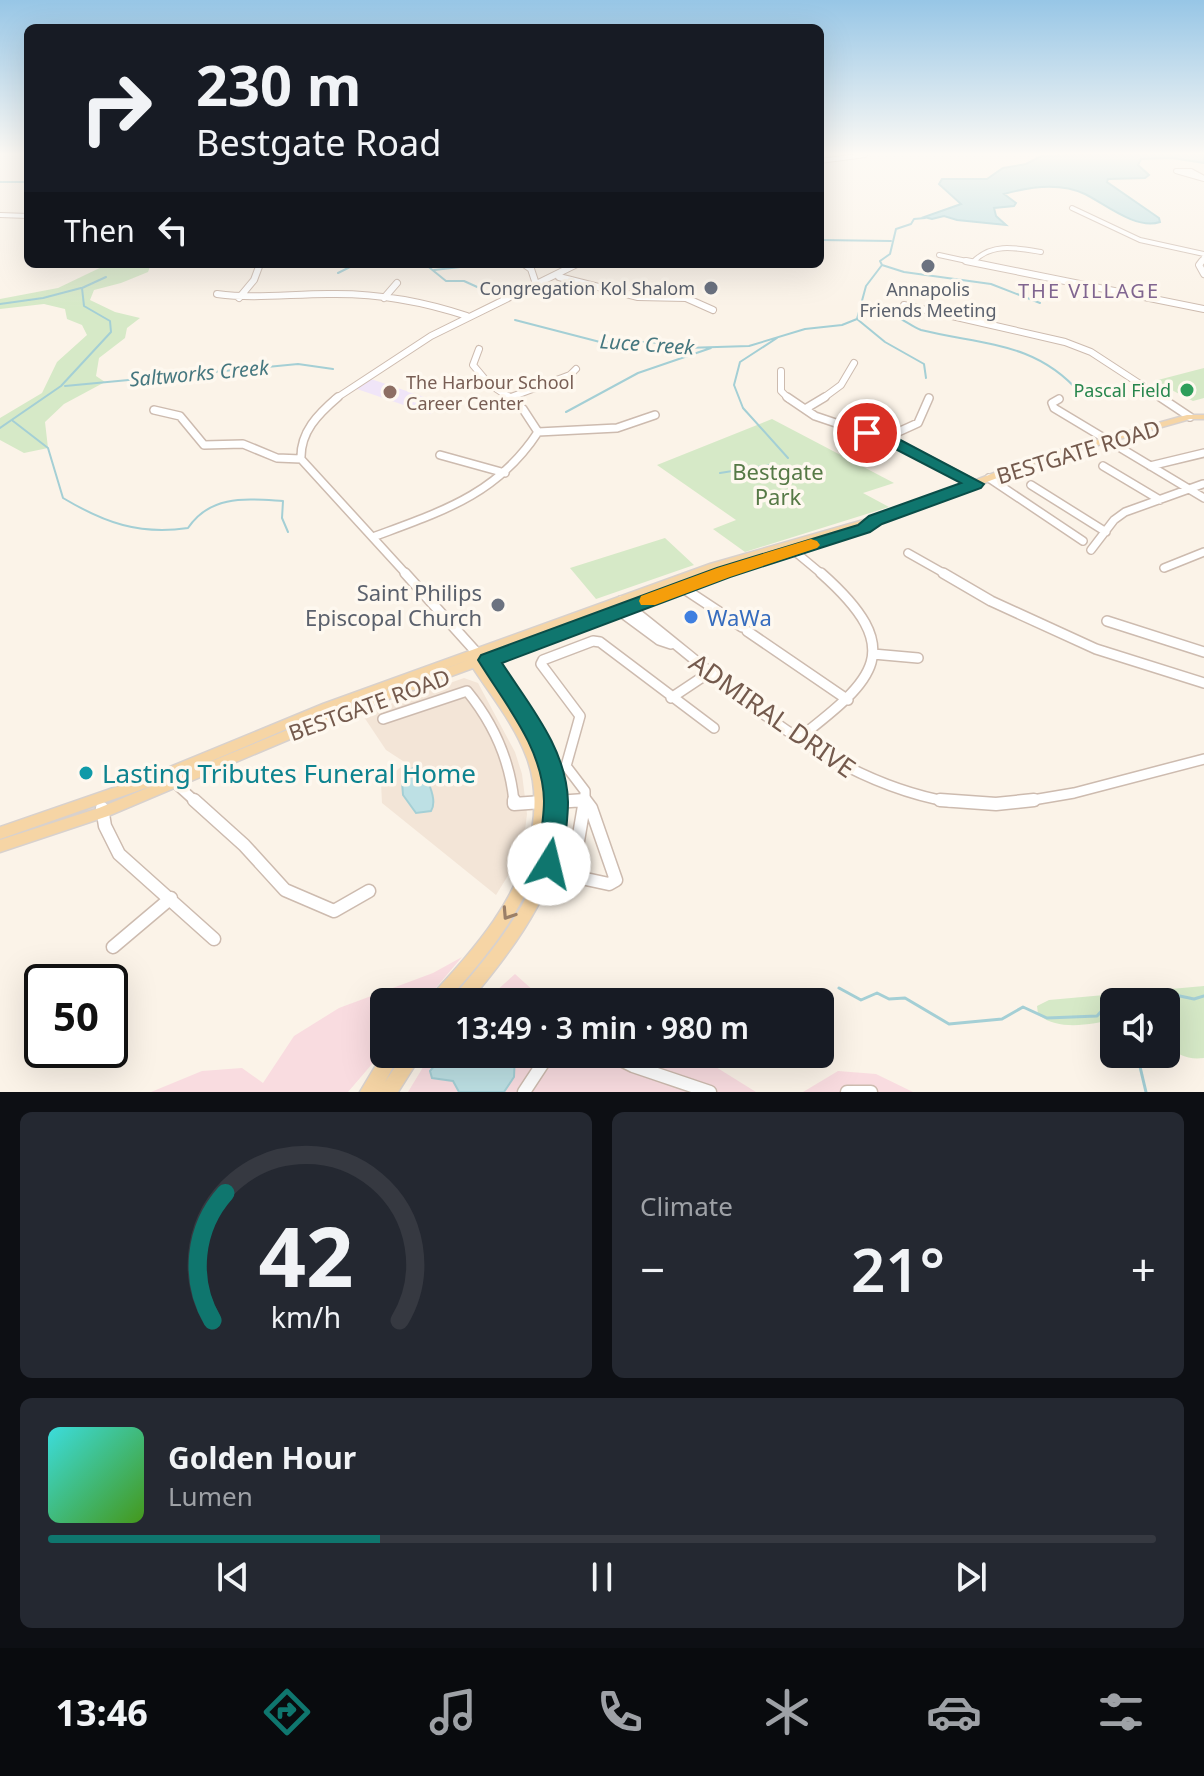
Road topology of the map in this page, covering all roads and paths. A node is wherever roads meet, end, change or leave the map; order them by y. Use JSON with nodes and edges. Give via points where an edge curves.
{"nodes":[{"id":1,"x":1072,"y":208,"type":"dead end"},
{"id":2,"x":0,"y":215,"type":"edge"},
{"id":3,"x":24,"y":216,"type":"edge"},
{"id":4,"x":1041,"y":252,"type":"dead end"},
{"id":5,"x":1204,"y":254,"type":"edge"},
{"id":6,"x":939,"y":255,"type":"dead end"},
{"id":7,"x":973,"y":262,"type":"junction"},
{"id":8,"x":258,"y":268,"type":"edge"},
{"id":9,"x":530,"y":268,"type":"edge"},
{"id":10,"x":571,"y":268,"type":"edge"},
{"id":11,"x":1204,"y":276,"type":"edge"},
{"id":12,"x":559,"y":277,"type":"junction"},
{"id":13,"x":397,"y":283,"type":"dead end"},
{"id":14,"x":537,"y":287,"type":"junction"},
{"id":15,"x":217,"y":294,"type":"dead end"},
{"id":16,"x":239,"y":298,"type":"junction"},
{"id":17,"x":384,"y":298,"type":"junction"},
{"id":18,"x":904,"y":305,"type":"dead end"},
{"id":19,"x":1204,"y":309,"type":"edge"},
{"id":20,"x":713,"y":310,"type":"dead end"},
{"id":21,"x":467,"y":316,"type":"junction"},
{"id":22,"x":479,"y":349,"type":"dead end"},
{"id":23,"x":854,"y":363,"type":"dead end"},
{"id":24,"x":576,"y":369,"type":"dead end"},
{"id":25,"x":781,"y":371,"type":"dead end"},
{"id":26,"x":511,"y":397,"type":"junction"},
{"id":27,"x":929,"y":398,"type":"dead end"},
{"id":28,"x":1059,"y":399,"type":"dead end"},
{"id":29,"x":805,"y":409,"type":"junction"},
{"id":30,"x":1204,"y":409,"type":"edge"},
{"id":31,"x":154,"y":410,"type":"dead end"},
{"id":32,"x":655,"y":415,"type":"dead end"},
{"id":33,"x":1190,"y":417,"type":"junction"},
{"id":34,"x":1204,"y":417,"type":"edge"},
{"id":35,"x":538,"y":432,"type":"junction"},
{"id":36,"x":885,"y":438,"type":"junction"},
{"id":37,"x":1105,"y":440,"type":"junction"},
{"id":38,"x":1204,"y":453,"type":"edge"},
{"id":39,"x":440,"y":455,"type":"dead end"},
{"id":40,"x":301,"y":459,"type":"junction"},
{"id":41,"x":1103,"y":466,"type":"dead end"},
{"id":42,"x":1149,"y":466,"type":"junction"},
{"id":43,"x":505,"y":473,"type":"junction"},
{"id":44,"x":989,"y":478,"type":"junction"},
{"id":45,"x":975,"y":484,"type":"junction"},
{"id":46,"x":1203,"y":484,"type":"edge"},
{"id":47,"x":1031,"y":485,"type":"dead end"},
{"id":48,"x":1189,"y":490,"type":"junction"},
{"id":49,"x":1204,"y":498,"type":"edge"},
{"id":50,"x":1160,"y":500,"type":"junction"},
{"id":51,"x":875,"y":520,"type":"junction"},
{"id":52,"x":1106,"y":532,"type":"junction"},
{"id":53,"x":373,"y":537,"type":"junction"},
{"id":54,"x":1083,"y":541,"type":"dead end"},
{"id":55,"x":793,"y":550,"type":"junction"},
{"id":56,"x":1091,"y":550,"type":"dead end"},
{"id":57,"x":1204,"y":552,"type":"edge"},
{"id":58,"x":908,"y":553,"type":"dead end"},
{"id":59,"x":745,"y":561,"type":"junction"},
{"id":60,"x":1164,"y":568,"type":"dead end"},
{"id":61,"x":683,"y":588,"type":"junction"},
{"id":62,"x":620,"y":607,"type":"junction"},
{"id":63,"x":1107,"y":621,"type":"dead end"},
{"id":64,"x":1204,"y":652,"type":"edge"},
{"id":65,"x":873,"y":654,"type":"junction"},
{"id":66,"x":918,"y":658,"type":"dead end"},
{"id":67,"x":481,"y":659,"type":"junction"},
{"id":68,"x":710,"y":672,"type":"junction"},
{"id":69,"x":1204,"y":683,"type":"edge"},
{"id":70,"x":671,"y":698,"type":"junction"},
{"id":71,"x":848,"y":700,"type":"junction"},
{"id":72,"x":383,"y":719,"type":"dead end"},
{"id":73,"x":714,"y":728,"type":"dead end"},
{"id":74,"x":799,"y":738,"type":"junction"},
{"id":75,"x":1204,"y":759,"type":"edge"},
{"id":76,"x":174,"y":782,"type":"junction"},
{"id":77,"x":585,"y":800,"type":"junction"},
{"id":78,"x":549,"y":802,"type":"junction"},
{"id":79,"x":102,"y":805,"type":"junction"},
{"id":80,"x":56,"y":822,"type":"junction"},
{"id":81,"x":0,"y":833,"type":"edge"},
{"id":82,"x":0,"y":846,"type":"edge"},
{"id":83,"x":369,"y":891,"type":"dead end"},
{"id":84,"x":171,"y":898,"type":"junction"},
{"id":85,"x":214,"y":939,"type":"dead end"},
{"id":86,"x":113,"y":947,"type":"dead end"},
{"id":87,"x":448,"y":988,"type":"edge"},
{"id":88,"x":471,"y":988,"type":"edge"},
{"id":89,"x":384,"y":1068,"type":"edge"},
{"id":90,"x":404,"y":1068,"type":"edge"},
{"id":91,"x":540,"y":1068,"type":"edge"},
{"id":92,"x":632,"y":1068,"type":"edge"},
{"id":93,"x":369,"y":1092,"type":"edge"},
{"id":94,"x":388,"y":1092,"type":"edge"},
{"id":95,"x":524,"y":1092,"type":"edge"},
{"id":96,"x":710,"y":1092,"type":"edge"},
{"id":97,"x":847,"y":1092,"type":"edge"},
{"id":98,"x":871,"y":1092,"type":"edge"}],
"edges":[{"from":1,"to":5,"type":"street","via":[[1140,240]]},
{"from":2,"to":3,"type":"street"},
{"from":4,"to":7,"type":"street","via":[[994,249]]},
{"from":5,"to":11,"type":"street","via":[[1199,265]]},
{"from":6,"to":7,"type":"street"},
{"from":7,"to":19,"type":"street"},
{"from":8,"to":16,"type":"street"},
{"from":9,"to":14,"type":"street"},
{"from":10,"to":12,"type":"street"},
{"from":12,"to":14,"type":"street"},
{"from":12,"to":20,"type":"street","via":[[638,297],[686,298]]},
{"from":13,"to":17,"type":"street"},
{"from":14,"to":21,"type":"street"},
{"from":15,"to":16,"type":"street"},
{"from":16,"to":17,"type":"street"},
{"from":17,"to":21,"type":"street"},
{"from":18,"to":33,"type":"street","via":[[1091,352]]},
{"from":21,"to":40,"type":"street","via":[[327,408],[306,434]]},
{"from":22,"to":26,"type":"street","via":[[473,365],[478,374],[485,384]]},
{"from":23,"to":29,"type":"street","via":[[833,394]]},
{"from":24,"to":26,"type":"street"},
{"from":25,"to":29,"type":"street","via":[[781,391]]},
{"from":26,"to":35,"type":"street","via":[[530,414]]},
{"from":27,"to":36,"type":"street","via":[[918,423]]},
{"from":28,"to":37,"type":"street","via":[[1052,403],[1054,408]]},
{"from":29,"to":36,"type":"street"},
{"from":30,"to":33,"type":"main road","name":"BESTGATE ROAD"},
{"from":31,"to":40,"type":"street","via":[[180,416],[204,445],[243,444],[277,458]]},
{"from":32,"to":35,"type":"street","via":[[617,428]]},
{"from":33,"to":34,"type":"main road","name":"BESTGATE ROAD"},
{"from":33,"to":37,"type":"main road","name":"BESTGATE ROAD"},
{"from":35,"to":43,"type":"street"},
{"from":36,"to":45,"type":"street"},
{"from":37,"to":42,"type":"street"},
{"from":37,"to":44,"type":"main road","name":"BESTGATE ROAD"},
{"from":38,"to":42,"type":"street"},
{"from":39,"to":43,"type":"street"},
{"from":40,"to":53,"type":"street"},
{"from":41,"to":50,"type":"street"},
{"from":42,"to":48,"type":"street"},
{"from":43,"to":53,"type":"street","via":[[471,500]]},
{"from":44,"to":45,"type":"main road","name":"BESTGATE ROAD"},
{"from":44,"to":54,"type":"street"},
{"from":45,"to":51,"type":"main road","name":"BESTGATE ROAD"},
{"from":46,"to":48,"type":"street"},
{"from":47,"to":52,"type":"street"},
{"from":48,"to":49,"type":"street"},
{"from":48,"to":50,"type":"street"},
{"from":50,"to":52,"type":"street","via":[[1125,512]]},
{"from":51,"to":55,"type":"main road","name":"BESTGATE ROAD","via":[[864,529]]},
{"from":51,"to":59,"type":"main road","name":"BESTGATE ROAD"},
{"from":52,"to":56,"type":"street"},
{"from":53,"to":67,"type":"street"},
{"from":55,"to":59,"type":"main road","name":"BESTGATE ROAD"},
{"from":55,"to":65,"type":"street","via":[[862,616]]},
{"from":57,"to":60,"type":"street"},
{"from":58,"to":69,"type":"street","via":[[991,601],[1096,649]]},
{"from":59,"to":61,"type":"main road","name":"BESTGATE ROAD"},
{"from":59,"to":62,"type":"main road","name":"BESTGATE ROAD"},
{"from":61,"to":62,"type":"main road","name":"BESTGATE ROAD"},
{"from":61,"to":71,"type":"street"},
{"from":62,"to":67,"type":"main road","name":"BESTGATE ROAD"},
{"from":62,"to":68,"type":"street","name":"ADMIRAL DRIVE"},
{"from":63,"to":64,"type":"street"},
{"from":65,"to":66,"type":"street"},
{"from":65,"to":71,"type":"street","via":[[864,681]]},
{"from":67,"to":76,"type":"main road","name":"BESTGATE ROAD"},
{"from":67,"to":78,"type":"main road","via":[[543,747],[550,766]]},
{"from":67,"to":79,"type":"main road","name":"BESTGATE ROAD","via":[[284,724]]},
{"from":68,"to":70,"type":"street"},
{"from":68,"to":74,"type":"street","name":"ADMIRAL DRIVE"},
{"from":70,"to":73,"type":"street"},
{"from":70,"to":77,"type":"street","via":[[600,642],[543,660],[580,716],[566,766],[585,791]]},
{"from":71,"to":74,"type":"street"},
{"from":72,"to":78,"type":"street","via":[[467,691],[506,755],[514,804]]},
{"from":74,"to":75,"type":"street","name":"ADMIRAL DRIVE","via":[[886,787],[975,804],[1042,798]]},
{"from":76,"to":79,"type":"main road","name":"BESTGATE ROAD"},
{"from":76,"to":83,"type":"street","via":[[285,890],[334,911]]},
{"from":77,"to":77,"type":"street","via":[[616,880],[609,884],[572,876]]},
{"from":77,"to":78,"type":"street"},
{"from":78,"to":87,"type":"main road","one_way":true,"via":[[518,898]]},
{"from":78,"to":88,"type":"main road","via":[[549,864],[534,902]]},
{"from":79,"to":80,"type":"main road","name":"BESTGATE ROAD"},
{"from":79,"to":84,"type":"street","via":[[105,826],[119,854]]},
{"from":80,"to":81,"type":"main road","name":"BESTGATE ROAD"},
{"from":80,"to":82,"type":"main road","name":"BESTGATE ROAD"},
{"from":84,"to":85,"type":"street"},
{"from":84,"to":86,"type":"street"},
{"from":89,"to":93,"type":"main road"},
{"from":90,"to":94,"type":"main road"},
{"from":91,"to":95,"type":"street"},
{"from":92,"to":96,"type":"street"},
{"from":97,"to":98,"type":"street"}]}
